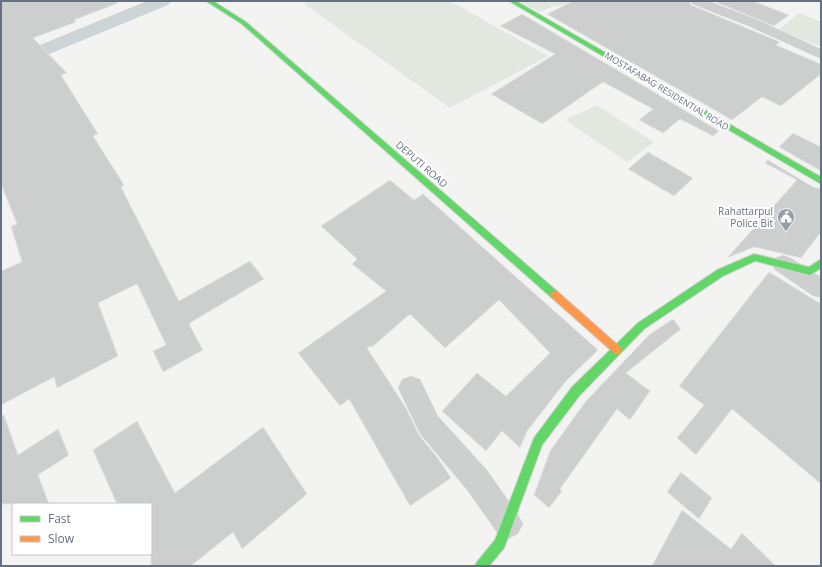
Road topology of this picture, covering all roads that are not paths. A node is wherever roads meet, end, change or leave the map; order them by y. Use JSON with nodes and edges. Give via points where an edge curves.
{"nodes":[{"id":1,"x":209,"y":1,"type":"edge"},
{"id":2,"x":512,"y":1,"type":"edge"},
{"id":3,"x":697,"y":1,"type":"edge"},
{"id":4,"x":821,"y":55,"type":"edge"},
{"id":5,"x":821,"y":180,"type":"edge"},
{"id":6,"x":821,"y":263,"type":"edge"},
{"id":7,"x":783,"y":264,"type":"junction"},
{"id":8,"x":821,"y":289,"type":"edge"},
{"id":9,"x":617,"y":350,"type":"junction"},
{"id":10,"x":411,"y":388,"type":"dead end"},
{"id":11,"x":508,"y":524,"type":"junction"},
{"id":12,"x":481,"y":566,"type":"edge"}],
"edges":[{"from":1,"to":9,"type":"street","name":"DEPUTI ROAD","via":[[244,23]]},
{"from":2,"to":5,"type":"street","name":"MOSTAFABAG RESIDENTIAL ROAD"},
{"from":3,"to":4,"type":"street","via":[[753,23]]},
{"from":6,"to":7,"type":"street","via":[[810,271]]},
{"from":7,"to":8,"type":"street"},
{"from":7,"to":9,"type":"street","via":[[754,258],[720,273],[641,326]]},
{"from":9,"to":11,"type":"street","via":[[576,391],[538,442]]},
{"from":10,"to":11,"type":"street","via":[[429,425],[477,480]]},
{"from":11,"to":12,"type":"street","via":[[500,544]]}]}
